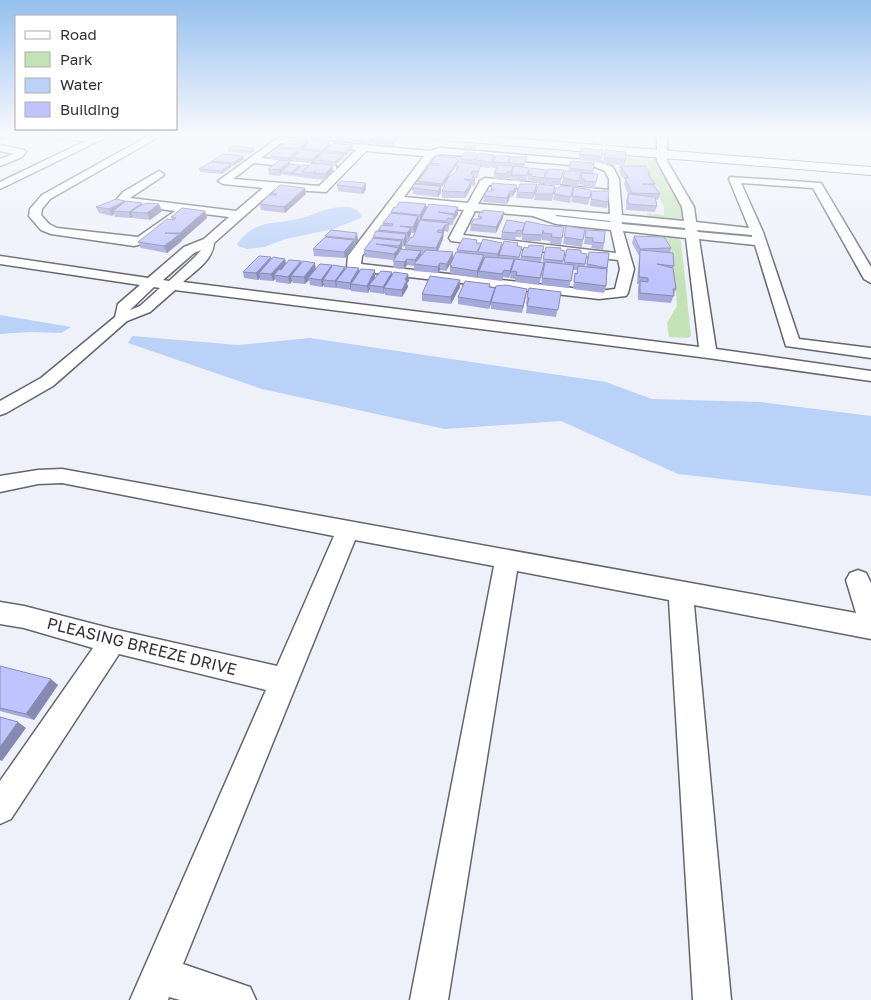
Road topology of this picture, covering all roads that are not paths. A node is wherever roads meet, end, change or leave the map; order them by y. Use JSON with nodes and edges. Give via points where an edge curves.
{"nodes":[{"id":1,"x":73,"y":182,"type":"edge"},
{"id":2,"x":147,"y":182,"type":"edge"},
{"id":3,"x":240,"y":182,"type":"edge"},
{"id":4,"x":330,"y":182,"type":"edge"},
{"id":5,"x":410,"y":182,"type":"edge"},
{"id":6,"x":485,"y":182,"type":"edge"},
{"id":7,"x":492,"y":182,"type":"edge"},
{"id":8,"x":614,"y":182,"type":"edge"},
{"id":9,"x":673,"y":182,"type":"edge"},
{"id":10,"x":735,"y":182,"type":"edge"},
{"id":11,"x":766,"y":182,"type":"edge"},
{"id":12,"x":273,"y":185,"type":"junction"},
{"id":13,"x":616,"y":194,"type":"junction"},
{"id":14,"x":396,"y":200,"type":"junction"},
{"id":15,"x":471,"y":207,"type":"junction"},
{"id":16,"x":185,"y":208,"type":"junction"},
{"id":17,"x":238,"y":215,"type":"junction"},
{"id":18,"x":616,"y":222,"type":"junction"},
{"id":19,"x":692,"y":230,"type":"junction"},
{"id":20,"x":758,"y":237,"type":"junction"},
{"id":21,"x":208,"y":242,"type":"junction"},
{"id":22,"x":623,"y":258,"type":"junction"},
{"id":23,"x":0,"y":260,"type":"edge"},
{"id":24,"x":871,"y":279,"type":"edge"},
{"id":25,"x":152,"y":282,"type":"junction"},
{"id":26,"x":172,"y":285,"type":"junction"},
{"id":27,"x":122,"y":318,"type":"junction"},
{"id":28,"x":708,"y":353,"type":"junction"},
{"id":29,"x":871,"y":353,"type":"edge"},
{"id":30,"x":871,"y":376,"type":"edge"},
{"id":31,"x":0,"y":410,"type":"edge"},
{"id":32,"x":0,"y":484,"type":"edge"},
{"id":33,"x":348,"y":529,"type":"junction"},
{"id":34,"x":507,"y":559,"type":"junction"},
{"id":35,"x":858,"y":580,"type":"dead end"},
{"id":36,"x":681,"y":591,"type":"junction"},
{"id":37,"x":0,"y":614,"type":"edge"},
{"id":38,"x":871,"y":622,"type":"edge"},
{"id":39,"x":871,"y":627,"type":"edge"},
{"id":40,"x":113,"y":641,"type":"junction"},
{"id":41,"x":284,"y":681,"type":"junction"},
{"id":42,"x":0,"y":808,"type":"edge"},
{"id":43,"x":155,"y":987,"type":"edge"},
{"id":44,"x":237,"y":1000,"type":"edge"},
{"id":45,"x":429,"y":1000,"type":"edge"},
{"id":46,"x":712,"y":1000,"type":"edge"}],
"edges":[{"from":1,"to":16,"type":"street","via":[[46,197],[36,209],[35,216],[44,227],[55,232],[134,242],[142,240]]},
{"from":2,"to":16,"type":"street","via":[[124,197],[125,201]]},
{"from":3,"to":12,"type":"street"},
{"from":4,"to":12,"type":"street","via":[[322,190]]},
{"from":5,"to":14,"type":"street"},
{"from":6,"to":15,"type":"street"},
{"from":7,"to":13,"type":"street"},
{"from":8,"to":13,"type":"street"},
{"from":9,"to":19,"type":"street","via":[[688,208]]},
{"from":10,"to":20,"type":"street"},
{"from":11,"to":24,"type":"street","via":[[817,186]]},
{"from":12,"to":17,"type":"street"},
{"from":13,"to":18,"type":"street"},
{"from":14,"to":15,"type":"street"},
{"from":14,"to":22,"type":"street","via":[[355,256],[354,267],[599,295],[621,293],[627,269]]},
{"from":15,"to":18,"type":"street","via":[[535,214],[557,212]]},
{"from":15,"to":22,"type":"street","via":[[455,238]]},
{"from":16,"to":17,"type":"street"},
{"from":17,"to":21,"type":"street"},
{"from":18,"to":19,"type":"street"},
{"from":18,"to":22,"type":"street"},
{"from":19,"to":20,"type":"street"},
{"from":19,"to":28,"type":"street"},
{"from":20,"to":29,"type":"street","via":[[792,343]]},
{"from":21,"to":25,"type":"street","via":[[189,250]]},
{"from":21,"to":26,"type":"street","via":[[202,258]]},
{"from":23,"to":25,"type":"street"},
{"from":25,"to":26,"type":"street"},
{"from":25,"to":27,"type":"street","via":[[123,307]]},
{"from":26,"to":27,"type":"street","via":[[145,309]]},
{"from":26,"to":28,"type":"street"},
{"from":27,"to":31,"type":"street","via":[[47,382]]},
{"from":28,"to":30,"type":"street"},
{"from":32,"to":33,"type":"street","via":[[62,476]]},
{"from":33,"to":34,"type":"street"},
{"from":33,"to":41,"type":"street"},
{"from":34,"to":36,"type":"street"},
{"from":34,"to":45,"type":"street"},
{"from":35,"to":38,"type":"street"},
{"from":36,"to":39,"type":"street"},
{"from":36,"to":46,"type":"street"},
{"from":37,"to":40,"type":"street","name":"PLEASING BREEZE DRIVE","via":[[24,617]]},
{"from":40,"to":41,"type":"street","name":"PLEASING BREEZE DRIVE"},
{"from":40,"to":42,"type":"street"},
{"from":41,"to":43,"type":"street"},
{"from":43,"to":44,"type":"street"}]}
